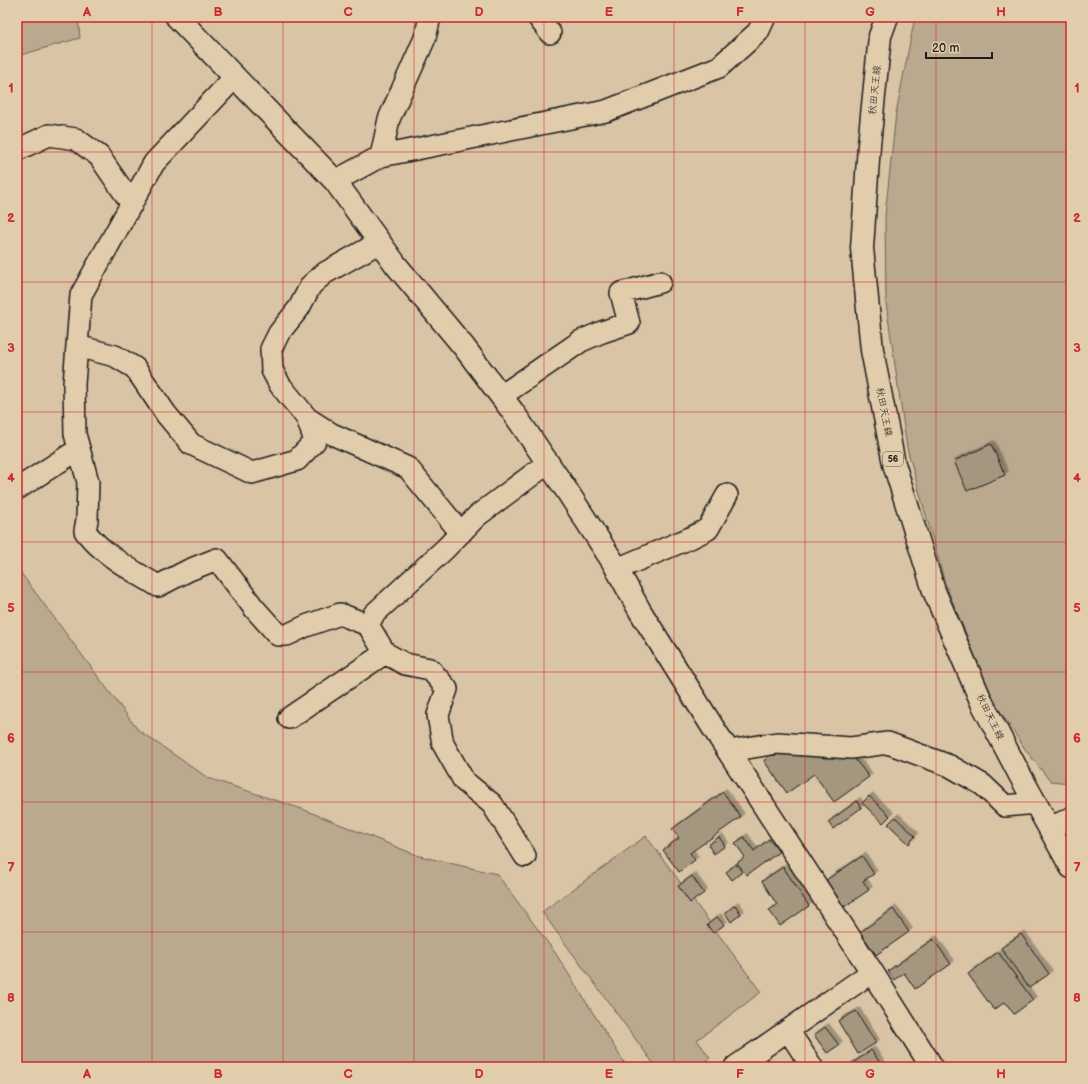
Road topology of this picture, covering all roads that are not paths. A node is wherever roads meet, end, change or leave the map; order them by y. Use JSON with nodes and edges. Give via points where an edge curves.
{"nodes":[{"id":1,"x":176,"y":17,"type":"edge"},
{"id":2,"x":430,"y":17,"type":"edge"},
{"id":3,"x":765,"y":17,"type":"edge"},
{"id":4,"x":887,"y":17,"type":"edge"},
{"id":5,"x":235,"y":78,"type":"junction"},
{"id":6,"x":17,"y":150,"type":"edge"},
{"id":7,"x":381,"y":156,"type":"junction"},
{"id":8,"x":336,"y":182,"type":"junction"},
{"id":9,"x":132,"y":204,"type":"junction"},
{"id":10,"x":380,"y":242,"type":"junction"},
{"id":11,"x":660,"y":282,"type":"dead end"},
{"id":12,"x":77,"y":346,"type":"junction"},
{"id":13,"x":501,"y":396,"type":"junction"},
{"id":14,"x":308,"y":418,"type":"junction"},
{"id":15,"x":79,"y":449,"type":"junction"},
{"id":16,"x":548,"y":463,"type":"junction"},
{"id":17,"x":17,"y":489,"type":"edge"},
{"id":18,"x":727,"y":495,"type":"dead end"},
{"id":19,"x":461,"y":533,"type":"junction"},
{"id":20,"x":617,"y":569,"type":"junction"},
{"id":21,"x":368,"y":625,"type":"junction"},
{"id":22,"x":385,"y":653,"type":"junction"},
{"id":23,"x":289,"y":718,"type":"dead end"},
{"id":24,"x":729,"y":751,"type":"junction"},
{"id":25,"x":1036,"y":803,"type":"junction"},
{"id":26,"x":1071,"y":818,"type":"edge"},
{"id":27,"x":1050,"y":828,"type":"junction"},
{"id":28,"x":525,"y":856,"type":"dead end"},
{"id":29,"x":1071,"y":866,"type":"edge"},
{"id":30,"x":872,"y":972,"type":"junction"},
{"id":31,"x":788,"y":1030,"type":"junction"},
{"id":32,"x":735,"y":1067,"type":"edge"},
{"id":33,"x":812,"y":1067,"type":"edge"},
{"id":34,"x":932,"y":1067,"type":"edge"}],
"edges":[{"from":1,"to":5,"type":"street"},
{"from":2,"to":7,"type":"street","via":[[425,38],[389,119]]},
{"from":3,"to":7,"type":"street","via":[[758,32],[719,67],[606,111]]},
{"from":4,"to":25,"type":"street","name":"秋田天王線","number":"56","via":[[880,36],[862,248],[872,350],[894,464],[934,591],[982,703]]},
{"from":5,"to":8,"type":"street"},
{"from":5,"to":9,"type":"street","via":[[154,163]]},
{"from":6,"to":9,"type":"street","via":[[50,135],[76,139],[99,156]]},
{"from":7,"to":8,"type":"street"},
{"from":8,"to":10,"type":"street"},
{"from":9,"to":12,"type":"street","via":[[82,295]]},
{"from":10,"to":13,"type":"street"},
{"from":10,"to":14,"type":"street","via":[[325,273],[311,285],[299,308],[270,349],[272,370],[280,385]]},
{"from":11,"to":13,"type":"street","via":[[621,293],[629,323],[581,342]]},
{"from":12,"to":14,"type":"street","via":[[115,356],[135,368],[166,414],[191,444],[252,474],[297,460],[315,441]]},
{"from":12,"to":15,"type":"street","via":[[74,384],[75,434]]},
{"from":13,"to":16,"type":"street"},
{"from":14,"to":19,"type":"street","via":[[332,434],[408,468]]},
{"from":15,"to":17,"type":"street"},
{"from":15,"to":21,"type":"street","via":[[88,482],[85,530],[112,558],[151,582],[158,586],[217,559],[278,635],[287,635],[340,614]]},
{"from":16,"to":19,"type":"street","via":[[476,516]]},
{"from":16,"to":20,"type":"street"},
{"from":18,"to":20,"type":"street","via":[[708,529]]},
{"from":19,"to":21,"type":"street","via":[[374,614]]},
{"from":20,"to":24,"type":"street","via":[[640,611]]},
{"from":21,"to":22,"type":"street"},
{"from":22,"to":23,"type":"street"},
{"from":22,"to":28,"type":"street","via":[[405,664],[430,668],[447,689],[438,715],[443,744],[464,781],[492,804]]},
{"from":24,"to":25,"type":"street","via":[[776,743],[850,748],[888,743],[950,766],[983,785],[1005,806]]},
{"from":24,"to":30,"type":"street"},
{"from":25,"to":27,"type":"street","name":"秋田天王線","number":"56"},
{"from":26,"to":27,"type":"street"},
{"from":27,"to":29,"type":"street","name":"秋田天王線","number":"56"},
{"from":30,"to":31,"type":"street"},
{"from":30,"to":34,"type":"street"},
{"from":31,"to":32,"type":"street"},
{"from":31,"to":33,"type":"street"}]}
